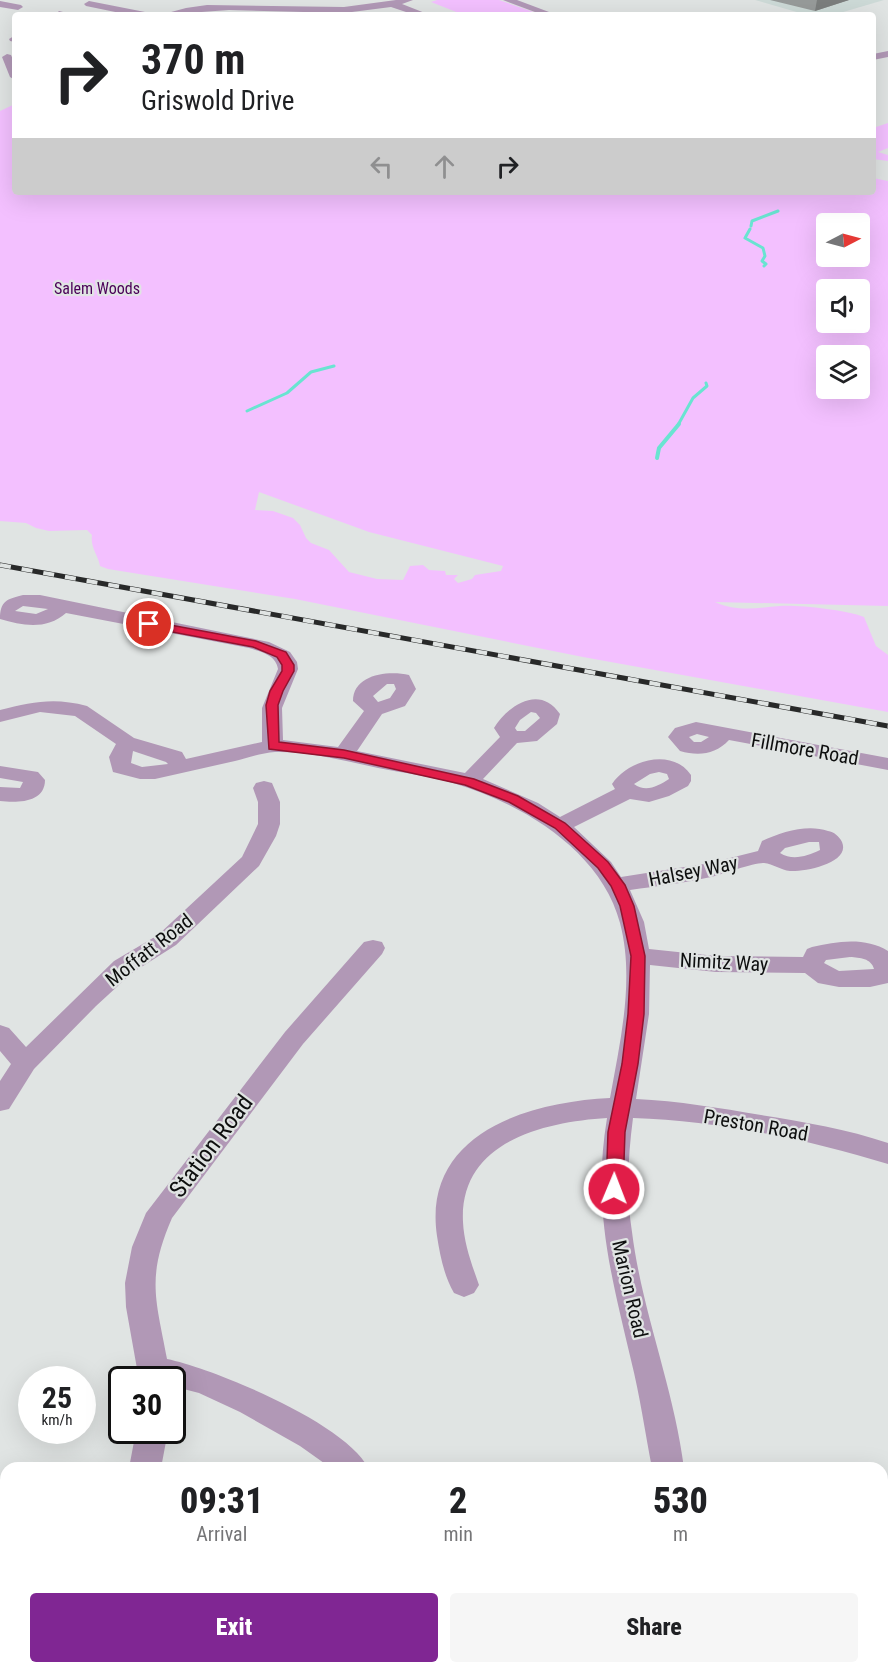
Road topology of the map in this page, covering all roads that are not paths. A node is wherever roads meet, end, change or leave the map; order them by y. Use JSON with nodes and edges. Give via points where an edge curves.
{"nodes":[{"id":1,"x":408,"y":0,"type":"edge"},
{"id":2,"x":508,"y":0,"type":"edge"},
{"id":3,"x":195,"y":3,"type":"edge"},
{"id":4,"x":0,"y":4,"type":"edge"},
{"id":5,"x":89,"y":4,"type":"dead end"},
{"id":6,"x":159,"y":4,"type":"dead end"},
{"id":7,"x":392,"y":4,"type":"junction"},
{"id":8,"x":18,"y":7,"type":"dead end"},
{"id":9,"x":300,"y":8,"type":"junction"},
{"id":10,"x":180,"y":10,"type":"junction"},
{"id":11,"x":130,"y":12,"type":"edge"},
{"id":12,"x":174,"y":12,"type":"edge"},
{"id":13,"x":294,"y":12,"type":"edge"},
{"id":14,"x":416,"y":12,"type":"edge"},
{"id":15,"x":543,"y":12,"type":"edge"},
{"id":16,"x":62,"y":608,"type":"dead end"},
{"id":17,"x":375,"y":710,"type":"dead end"},
{"id":18,"x":0,"y":716,"type":"edge"},
{"id":19,"x":723,"y":734,"type":"dead end"},
{"id":20,"x":511,"y":737,"type":"dead end"},
{"id":21,"x":273,"y":746,"type":"junction"},
{"id":22,"x":344,"y":754,"type":"junction"},
{"id":23,"x":888,"y":764,"type":"edge"},
{"id":24,"x":0,"y":772,"type":"edge"},
{"id":25,"x":469,"y":782,"type":"junction"},
{"id":26,"x":264,"y":788,"type":"dead end"},
{"id":27,"x":628,"y":791,"type":"dead end"},
{"id":28,"x":0,"y":794,"type":"edge"},
{"id":29,"x":560,"y":826,"type":"junction"},
{"id":30,"x":768,"y":855,"type":"dead end"},
{"id":31,"x":618,"y":885,"type":"junction"},
{"id":32,"x":373,"y":948,"type":"dead end"},
{"id":33,"x":638,"y":956,"type":"junction"},
{"id":34,"x":811,"y":965,"type":"dead end"},
{"id":35,"x":0,"y":1034,"type":"edge"},
{"id":36,"x":25,"y":1064,"type":"junction"},
{"id":37,"x":0,"y":1102,"type":"edge"},
{"id":38,"x":621,"y":1107,"type":"junction"},
{"id":39,"x":888,"y":1155,"type":"edge"},
{"id":40,"x":464,"y":1286,"type":"dead end"},
{"id":41,"x":152,"y":1366,"type":"edge"},
{"id":42,"x":186,"y":1375,"type":"edge"},
{"id":43,"x":150,"y":1444,"type":"edge"},
{"id":44,"x":146,"y":1462,"type":"edge"},
{"id":45,"x":345,"y":1462,"type":"edge"},
{"id":46,"x":667,"y":1462,"type":"edge"}],
"edges":[{"from":1,"to":7,"type":"street"},
{"from":2,"to":15,"type":"street"},
{"from":3,"to":9,"type":"street"},
{"from":3,"to":10,"type":"street"},
{"from":4,"to":8,"type":"street"},
{"from":5,"to":11,"type":"street"},
{"from":6,"to":10,"type":"street"},
{"from":7,"to":9,"type":"street","via":[[346,10]]},
{"from":7,"to":14,"type":"street"},
{"from":9,"to":13,"type":"street"},
{"from":10,"to":12,"type":"street"},
{"from":16,"to":21,"type":"street","via":[[240,640],[282,654],[288,671],[272,705]]},
{"from":17,"to":22,"type":"street"},
{"from":18,"to":21,"type":"street","name":"Marion Road","via":[[24,708],[67,707],[89,715],[127,742],[120,757],[121,767],[129,771],[156,773]]},
{"from":19,"to":23,"type":"street","name":"Fillmore Road"},
{"from":20,"to":25,"type":"street"},
{"from":21,"to":22,"type":"street","name":"Marion Road"},
{"from":22,"to":25,"type":"street","name":"Marion Road"},
{"from":24,"to":28,"type":"street","via":[[30,777],[35,785],[24,794]]},
{"from":25,"to":29,"type":"street","name":"Marion Road","via":[[513,799]]},
{"from":26,"to":36,"type":"street","name":"Moffatt Road","via":[[269,802],[269,824],[251,861],[167,940],[123,967]]},
{"from":27,"to":29,"type":"street"},
{"from":29,"to":31,"type":"street","name":"Marion Road","via":[[590,850]]},
{"from":30,"to":31,"type":"street","name":"Halsey Way","via":[[710,870]]},
{"from":31,"to":33,"type":"street","name":"Marion Road"},
{"from":32,"to":41,"type":"street","name":"Station Road","via":[[294,1038],[160,1214],[147,1240],[140,1270],[140,1305]]},
{"from":33,"to":34,"type":"street","name":"Nimitz Way","via":[[716,964]]},
{"from":33,"to":38,"type":"street","name":"Marion Road","via":[[632,1049]]},
{"from":35,"to":36,"type":"street"},
{"from":36,"to":37,"type":"street","name":"Moffatt Road"},
{"from":38,"to":39,"type":"street","name":"Preston Road","via":[[723,1117],[790,1129]]},
{"from":38,"to":40,"type":"street","name":"Preston Road","via":[[536,1120],[512,1128],[474,1151],[457,1173],[451,1191],[452,1254]]},
{"from":38,"to":46,"type":"street","name":"Marion Road","via":[[615,1160],[618,1244],[657,1403]]},
{"from":42,"to":45,"type":"street","via":[[249,1399],[323,1443]]},
{"from":43,"to":44,"type":"street"}]}
